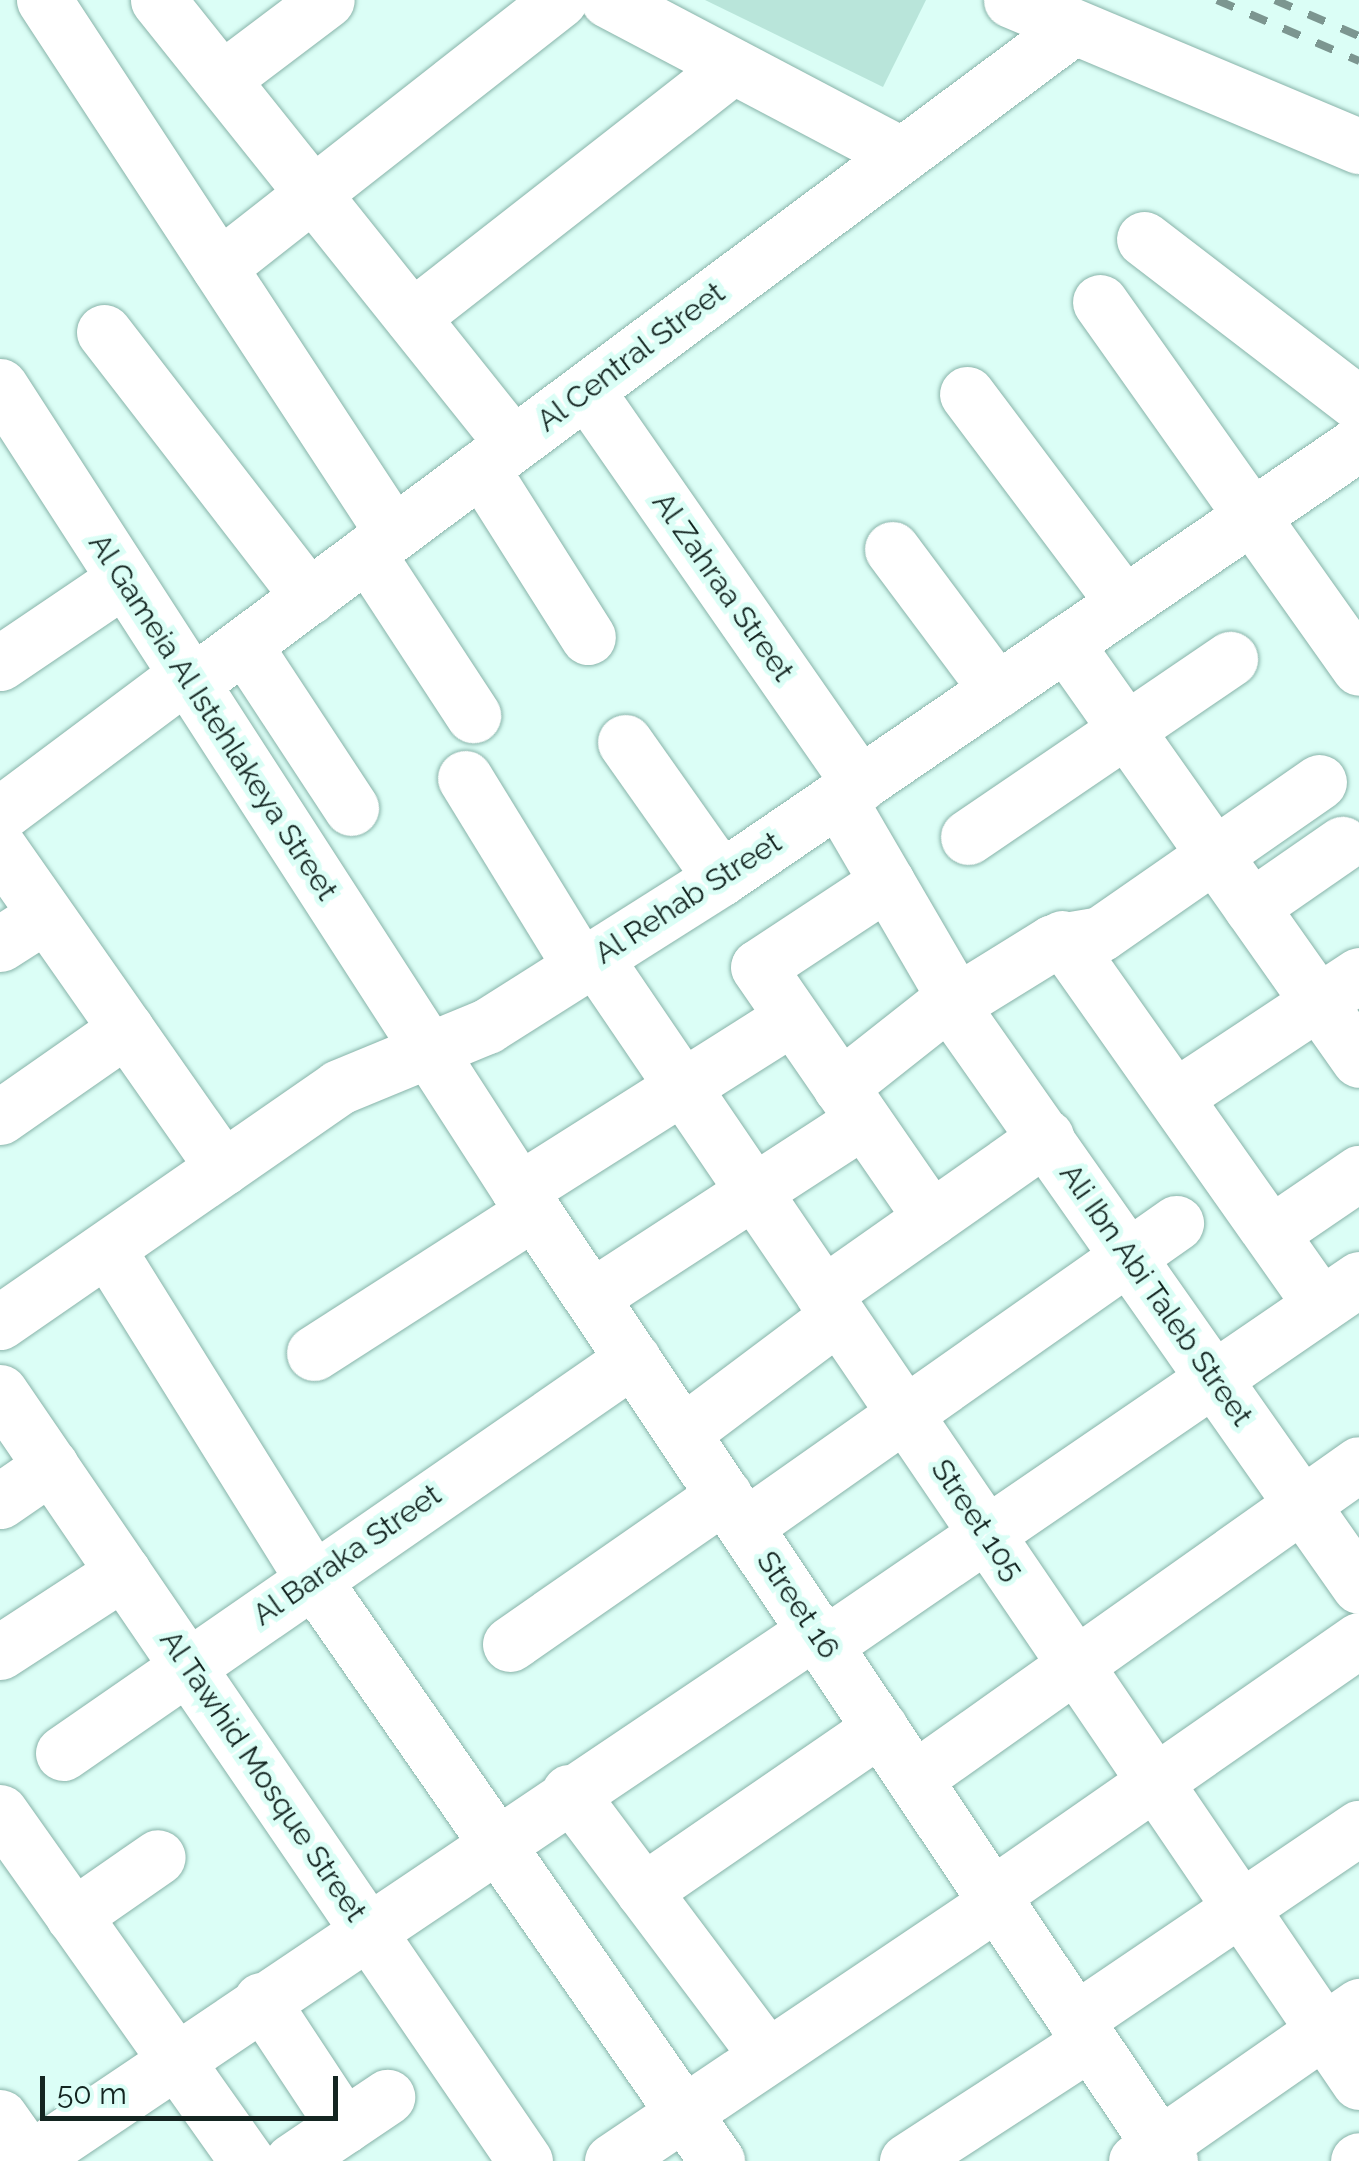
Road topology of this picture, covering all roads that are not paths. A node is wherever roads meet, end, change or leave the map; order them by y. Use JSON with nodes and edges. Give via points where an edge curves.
{"nodes":[{"id":1,"x":158,"y":0,"type":"edge"},
{"id":2,"x":327,"y":0,"type":"edge"},
{"id":3,"x":560,"y":0,"type":"edge"},
{"id":4,"x":608,"y":0,"type":"edge"},
{"id":5,"x":1011,"y":0,"type":"edge"},
{"id":6,"x":57,"y":5,"type":"edge"},
{"id":7,"x":1071,"y":29,"type":"junction"},
{"id":8,"x":733,"y":66,"type":"junction"},
{"id":9,"x":222,"y":79,"type":"junction"},
{"id":10,"x":1359,"y":146,"type":"edge"},
{"id":11,"x":902,"y":154,"type":"junction"},
{"id":12,"x":313,"y":194,"type":"junction"},
{"id":13,"x":1144,"y":239,"type":"dead end"},
{"id":14,"x":219,"y":267,"type":"junction"},
{"id":15,"x":1100,"y":302,"type":"dead end"},
{"id":16,"x":412,"y":317,"type":"junction"},
{"id":17,"x":104,"y":332,"type":"dead end"},
{"id":18,"x":0,"y":386,"type":"edge"},
{"id":19,"x":586,"y":390,"type":"junction"},
{"id":20,"x":967,"y":394,"type":"dead end"},
{"id":21,"x":1359,"y":404,"type":"edge"},
{"id":22,"x":1359,"y":443,"type":"edge"},
{"id":23,"x":497,"y":456,"type":"junction"},
{"id":24,"x":1252,"y":516,"type":"junction"},
{"id":25,"x":380,"y":544,"type":"junction"},
{"id":26,"x":892,"y":549,"type":"dead end"},
{"id":27,"x":124,"y":580,"type":"junction"},
{"id":28,"x":308,"y":596,"type":"junction"},
{"id":29,"x":1124,"y":603,"type":"junction"},
{"id":30,"x":588,"y":638,"type":"dead end"},
{"id":31,"x":1066,"y":643,"type":"junction"},
{"id":32,"x":244,"y":645,"type":"junction"},
{"id":33,"x":1230,"y":659,"type":"dead end"},
{"id":34,"x":0,"y":663,"type":"edge"},
{"id":35,"x":1359,"y":668,"type":"edge"},
{"id":36,"x":188,"y":680,"type":"junction"},
{"id":37,"x":997,"y":690,"type":"junction"},
{"id":38,"x":473,"y":715,"type":"dead end"},
{"id":39,"x":1127,"y":730,"type":"junction"},
{"id":40,"x":625,"y":742,"type":"dead end"},
{"id":41,"x":464,"y":778,"type":"dead end"},
{"id":42,"x":1320,"y":782,"type":"dead end"},
{"id":43,"x":849,"y":791,"type":"junction"},
{"id":44,"x":352,"y":808,"type":"dead end"},
{"id":45,"x":0,"y":814,"type":"edge"},
{"id":46,"x":968,"y":837,"type":"dead end"},
{"id":47,"x":1342,"y":844,"type":"dead end"},
{"id":48,"x":0,"y":849,"type":"edge"},
{"id":49,"x":1214,"y":853,"type":"junction"},
{"id":50,"x":722,"y":878,"type":"junction"},
{"id":51,"x":887,"y":882,"type":"junction"},
{"id":52,"x":1252,"y":907,"type":"junction"},
{"id":53,"x":22,"y":930,"type":"edge"},
{"id":54,"x":1062,"y":938,"type":"junction"},
{"id":55,"x":588,"y":962,"type":"junction"},
{"id":56,"x":1339,"y":989,"type":"edge"},
{"id":57,"x":951,"y":1006,"type":"junction"},
{"id":58,"x":790,"y":1018,"type":"junction"},
{"id":59,"x":126,"y":1029,"type":"junction"},
{"id":60,"x":426,"y":1048,"type":"junction"},
{"id":61,"x":1359,"y":1060,"type":"edge"},
{"id":62,"x":682,"y":1087,"type":"junction"},
{"id":63,"x":1176,"y":1096,"type":"junction"},
{"id":64,"x":851,"y":1104,"type":"junction"},
{"id":65,"x":0,"y":1117,"type":"edge"},
{"id":66,"x":1046,"y":1137,"type":"junction"},
{"id":67,"x":223,"y":1168,"type":"junction"},
{"id":68,"x":1359,"y":1173,"type":"edge"},
{"id":69,"x":754,"y":1192,"type":"junction"},
{"id":70,"x":527,"y":1201,"type":"junction"},
{"id":71,"x":931,"y":1218,"type":"junction"},
{"id":72,"x":1176,"y":1224,"type":"dead end"},
{"id":73,"x":1271,"y":1233,"type":"junction"},
{"id":74,"x":108,"y":1250,"type":"junction"},
{"id":75,"x":1130,"y":1256,"type":"junction"},
{"id":76,"x":1340,"y":1292,"type":"edge"},
{"id":77,"x":591,"y":1297,"type":"junction"},
{"id":78,"x":831,"y":1305,"type":"junction"},
{"id":79,"x":0,"y":1322,"type":"edge"},
{"id":80,"x":314,"y":1352,"type":"dead end"},
{"id":81,"x":633,"y":1360,"type":"junction"},
{"id":82,"x":1214,"y":1378,"type":"junction"},
{"id":83,"x":0,"y":1392,"type":"edge"},
{"id":84,"x":904,"y":1414,"type":"junction"},
{"id":85,"x":682,"y":1433,"type":"junction"},
{"id":86,"x":1359,"y":1464,"type":"edge"},
{"id":87,"x":51,"y":1466,"type":"junction"},
{"id":88,"x":0,"y":1501,"type":"edge"},
{"id":89,"x":1302,"y":1504,"type":"junction"},
{"id":90,"x":734,"y":1510,"type":"junction"},
{"id":91,"x":987,"y":1534,"type":"junction"},
{"id":92,"x":123,"y":1572,"type":"junction"},
{"id":93,"x":312,"y":1578,"type":"junction"},
{"id":94,"x":1359,"y":1586,"type":"edge"},
{"id":95,"x":819,"y":1638,"type":"junction"},
{"id":96,"x":1359,"y":1640,"type":"edge"},
{"id":97,"x":510,"y":1644,"type":"dead end"},
{"id":98,"x":0,"y":1652,"type":"edge"},
{"id":99,"x":1075,"y":1665,"type":"junction"},
{"id":100,"x":188,"y":1667,"type":"junction"},
{"id":101,"x":880,"y":1728,"type":"junction"},
{"id":102,"x":63,"y":1754,"type":"dead end"},
{"id":103,"x":914,"y":1779,"type":"junction"},
{"id":104,"x":1155,"y":1782,"type":"junction"},
{"id":105,"x":568,"y":1792,"type":"junction"},
{"id":106,"x":0,"y":1812,"type":"edge"},
{"id":107,"x":1359,"y":1828,"type":"edge"},
{"id":108,"x":494,"y":1844,"type":"junction"},
{"id":109,"x":158,"y":1857,"type":"dead end"},
{"id":110,"x":643,"y":1891,"type":"junction"},
{"id":111,"x":994,"y":1898,"type":"junction"},
{"id":112,"x":1240,"y":1908,"type":"junction"},
{"id":113,"x":74,"y":1916,"type":"junction"},
{"id":114,"x":367,"y":1930,"type":"junction"},
{"id":115,"x":261,"y":2000,"type":"junction"},
{"id":116,"x":1342,"y":2018,"type":"edge"},
{"id":117,"x":1083,"y":2030,"type":"junction"},
{"id":118,"x":767,"y":2056,"type":"junction"},
{"id":119,"x":175,"y":2059,"type":"junction"},
{"id":120,"x":1359,"y":2082,"type":"edge"},
{"id":121,"x":684,"y":2112,"type":"junction"},
{"id":122,"x":20,"y":2146,"type":"edge"},
{"id":123,"x":1155,"y":2156,"type":"edge"},
{"id":124,"x":247,"y":2161,"type":"edge"},
{"id":125,"x":292,"y":2161,"type":"edge"},
{"id":126,"x":525,"y":2161,"type":"edge"},
{"id":127,"x":612,"y":2161,"type":"edge"},
{"id":128,"x":716,"y":2161,"type":"edge"},
{"id":129,"x":907,"y":2161,"type":"edge"}],
"edges":[{"from":1,"to":9,"type":"street"},
{"from":2,"to":9,"type":"street"},
{"from":3,"to":12,"type":"street"},
{"from":4,"to":8,"type":"street"},
{"from":5,"to":7,"type":"street"},
{"from":6,"to":14,"type":"street"},
{"from":7,"to":10,"type":"street"},
{"from":7,"to":11,"type":"street","name":"Al Central Street"},
{"from":8,"to":11,"type":"street"},
{"from":8,"to":16,"type":"street"},
{"from":9,"to":12,"type":"street"},
{"from":11,"to":19,"type":"street","name":"Al Central Street"},
{"from":12,"to":14,"type":"street"},
{"from":12,"to":16,"type":"street"},
{"from":13,"to":21,"type":"street"},
{"from":14,"to":25,"type":"street"},
{"from":15,"to":24,"type":"street"},
{"from":16,"to":23,"type":"street"},
{"from":17,"to":28,"type":"street"},
{"from":18,"to":27,"type":"street","name":"Al Gameia Al Istehlakeya Street"},
{"from":19,"to":23,"type":"street","name":"Al Central Street"},
{"from":19,"to":43,"type":"street","name":"Al Zahraa Street"},
{"from":20,"to":29,"type":"street"},
{"from":22,"to":24,"type":"street","name":"Al Rehab Street"},
{"from":23,"to":25,"type":"street","name":"Al Central Street"},
{"from":23,"to":30,"type":"street"},
{"from":24,"to":29,"type":"street","name":"Al Rehab Street"},
{"from":24,"to":35,"type":"street"},
{"from":25,"to":28,"type":"street","name":"Al Central Street"},
{"from":25,"to":38,"type":"street"},
{"from":26,"to":37,"type":"street"},
{"from":27,"to":34,"type":"street"},
{"from":27,"to":36,"type":"street","name":"Al Gameia Al Istehlakeya Street"},
{"from":28,"to":32,"type":"street","name":"Al Central Street"},
{"from":29,"to":31,"type":"street","name":"Al Rehab Street"},
{"from":31,"to":37,"type":"street","name":"Al Rehab Street"},
{"from":31,"to":39,"type":"street"},
{"from":32,"to":36,"type":"street","name":"Al Central Street"},
{"from":32,"to":44,"type":"street"},
{"from":33,"to":39,"type":"street"},
{"from":36,"to":45,"type":"street","name":"Al Central Street"},
{"from":36,"to":60,"type":"street","name":"Al Gameia Al Istehlakeya Street"},
{"from":37,"to":43,"type":"street","name":"Al Rehab Street"},
{"from":39,"to":46,"type":"street"},
{"from":39,"to":49,"type":"street"},
{"from":40,"to":50,"type":"street"},
{"from":41,"to":55,"type":"street","name":"Street 105"},
{"from":42,"to":49,"type":"street"},
{"from":43,"to":50,"type":"street","name":"Al Rehab Street"},
{"from":43,"to":51,"type":"street","name":"Al Zahraa Street"},
{"from":47,"to":52,"type":"street"},
{"from":48,"to":53,"type":"street"},
{"from":49,"to":52,"type":"street"},
{"from":49,"to":54,"type":"street","via":[[1100,934]]},
{"from":50,"to":55,"type":"street","name":"Al Rehab Street"},
{"from":51,"to":57,"type":"street","name":"Ali Ibn Abi Taleb Street","via":[[953,988]]},
{"from":51,"to":58,"type":"street","via":[[761,960],[760,976]]},
{"from":52,"to":56,"type":"street"},
{"from":53,"to":59,"type":"street"},
{"from":54,"to":57,"type":"street"},
{"from":54,"to":63,"type":"street"},
{"from":55,"to":60,"type":"street","name":"Al Rehab Street","via":[[487,1026]]},
{"from":55,"to":62,"type":"street","name":"Street 105"},
{"from":56,"to":61,"type":"street"},
{"from":56,"to":63,"type":"street"},
{"from":57,"to":64,"type":"street"},
{"from":57,"to":66,"type":"street","name":"Ali Ibn Abi Taleb Street"},
{"from":58,"to":62,"type":"street"},
{"from":58,"to":64,"type":"street"},
{"from":59,"to":65,"type":"street"},
{"from":59,"to":67,"type":"street"},
{"from":60,"to":67,"type":"street","name":"Al Rehab Street","via":[[339,1087]]},
{"from":60,"to":70,"type":"street","name":"Street 16"},
{"from":62,"to":69,"type":"street","name":"Street 105"},
{"from":62,"to":70,"type":"street"},
{"from":63,"to":73,"type":"street"},
{"from":64,"to":69,"type":"street"},
{"from":64,"to":71,"type":"street"},
{"from":66,"to":71,"type":"street"},
{"from":66,"to":75,"type":"street","name":"Ali Ibn Abi Taleb Street"},
{"from":67,"to":74,"type":"street","name":"Al Rehab Street"},
{"from":68,"to":73,"type":"street"},
{"from":69,"to":77,"type":"street"},
{"from":69,"to":78,"type":"street","name":"Street 105"},
{"from":70,"to":77,"type":"street","name":"Street 16"},
{"from":70,"to":80,"type":"street"},
{"from":71,"to":78,"type":"street"},
{"from":72,"to":75,"type":"street"},
{"from":73,"to":76,"type":"street"},
{"from":74,"to":79,"type":"street","name":"Al Rehab Street"},
{"from":74,"to":93,"type":"street"},
{"from":75,"to":82,"type":"street","name":"Ali Ibn Abi Taleb Street"},
{"from":75,"to":84,"type":"street"},
{"from":76,"to":82,"type":"street"},
{"from":77,"to":81,"type":"street","name":"Street 16"},
{"from":78,"to":84,"type":"street","name":"Street 105"},
{"from":78,"to":85,"type":"street"},
{"from":81,"to":85,"type":"street","name":"Street 16"},
{"from":81,"to":93,"type":"street","name":"Al Baraka Street"},
{"from":82,"to":89,"type":"street","name":"Ali Ibn Abi Taleb Street"},
{"from":82,"to":91,"type":"street"},
{"from":83,"to":87,"type":"street","name":"Al Tawhid Mosque Street"},
{"from":84,"to":90,"type":"street"},
{"from":84,"to":91,"type":"street","name":"Street 105"},
{"from":85,"to":90,"type":"street","name":"Street 16"},
{"from":86,"to":89,"type":"street"},
{"from":87,"to":88,"type":"street"},
{"from":87,"to":92,"type":"street","name":"Al Tawhid Mosque Street"},
{"from":89,"to":94,"type":"street","name":"Ali Ibn Abi Taleb Street"},
{"from":89,"to":99,"type":"street"},
{"from":90,"to":95,"type":"street","name":"Street 16"},
{"from":90,"to":97,"type":"street"},
{"from":91,"to":95,"type":"street"},
{"from":91,"to":99,"type":"street","name":"Street 105"},
{"from":92,"to":98,"type":"street"},
{"from":92,"to":100,"type":"street","name":"Al Tawhid Mosque Street"},
{"from":93,"to":100,"type":"street","name":"Al Baraka Street"},
{"from":93,"to":108,"type":"street"},
{"from":95,"to":101,"type":"street","name":"Street 16"},
{"from":95,"to":105,"type":"street"},
{"from":96,"to":104,"type":"street"},
{"from":99,"to":103,"type":"street"},
{"from":99,"to":104,"type":"street","name":"Street 105"},
{"from":100,"to":102,"type":"street","name":"Al Baraka Street"},
{"from":100,"to":114,"type":"street","name":"Al Tawhid Mosque Street"},
{"from":101,"to":103,"type":"street","name":"Street 16"},
{"from":101,"to":110,"type":"street"},
{"from":103,"to":111,"type":"street","name":"Street 16"},
{"from":104,"to":111,"type":"street"},
{"from":104,"to":112,"type":"street","name":"Street 105"},
{"from":105,"to":108,"type":"street"},
{"from":105,"to":110,"type":"street"},
{"from":106,"to":113,"type":"street"},
{"from":107,"to":112,"type":"street"},
{"from":108,"to":114,"type":"street"},
{"from":108,"to":121,"type":"street"},
{"from":109,"to":113,"type":"street"},
{"from":110,"to":118,"type":"street"},
{"from":111,"to":117,"type":"street","name":"Street 16"},
{"from":111,"to":118,"type":"street"},
{"from":112,"to":116,"type":"street","name":"Street 105"},
{"from":112,"to":117,"type":"street"},
{"from":113,"to":119,"type":"street"},
{"from":114,"to":115,"type":"street"},
{"from":114,"to":126,"type":"street","name":"Al Tawhid Mosque Street"},
{"from":115,"to":119,"type":"street"},
{"from":115,"to":125,"type":"street","via":[[366,2111]]},
{"from":116,"to":120,"type":"street","name":"Street 105"},
{"from":116,"to":123,"type":"street"},
{"from":117,"to":123,"type":"street","name":"Street 16"},
{"from":117,"to":129,"type":"street"},
{"from":118,"to":121,"type":"street"},
{"from":119,"to":122,"type":"street"},
{"from":119,"to":124,"type":"street"},
{"from":121,"to":127,"type":"street"},
{"from":121,"to":128,"type":"street"}]}
